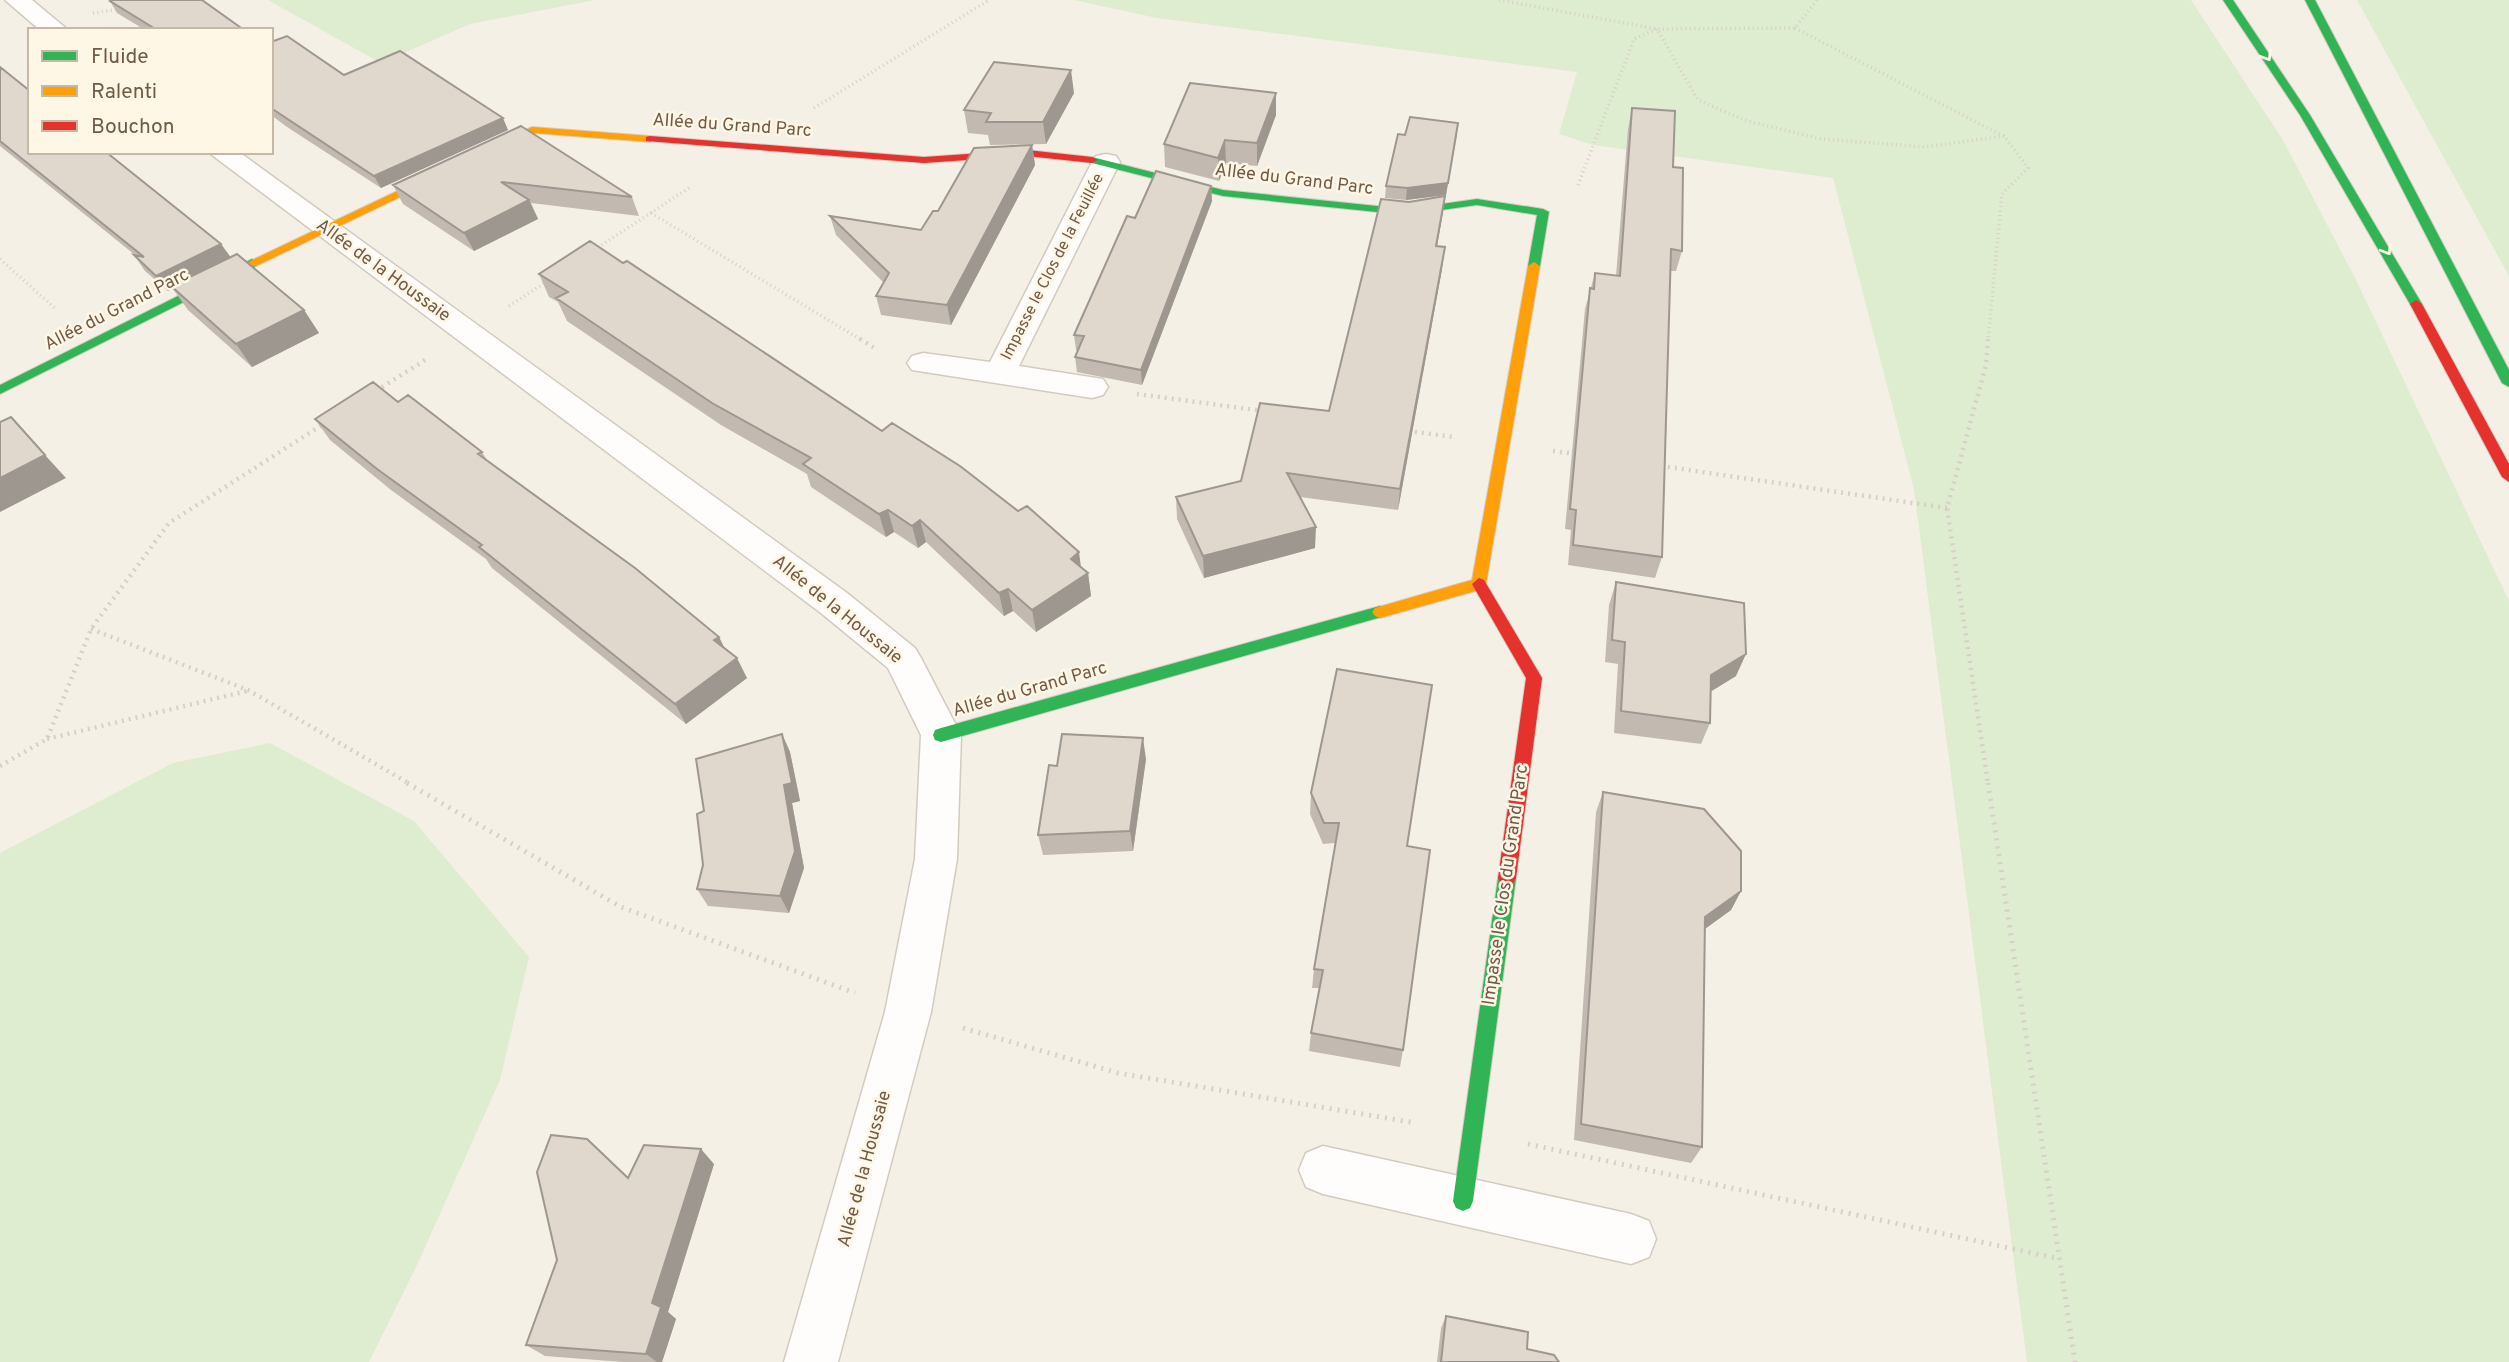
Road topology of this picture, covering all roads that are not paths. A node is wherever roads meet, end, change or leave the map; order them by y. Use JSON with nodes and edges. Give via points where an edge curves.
{"nodes":[{"id":1,"x":17,"y":0,"type":"edge"},
{"id":2,"x":2228,"y":0,"type":"edge"},
{"id":3,"x":2311,"y":0,"type":"edge"},
{"id":4,"x":50,"y":25,"type":"edge"},
{"id":5,"x":224,"y":154,"type":"edge"},
{"id":6,"x":1105,"y":162,"type":"junction"},
{"id":7,"x":323,"y":228,"type":"junction"},
{"id":8,"x":923,"y":363,"type":"road end"},
{"id":9,"x":1000,"y":373,"type":"junction"},
{"id":10,"x":2509,"y":383,"type":"edge"},
{"id":11,"x":1092,"y":387,"type":"dead end"},
{"id":12,"x":0,"y":390,"type":"edge"},
{"id":13,"x":2509,"y":477,"type":"edge"},
{"id":14,"x":1479,"y":584,"type":"junction"},
{"id":15,"x":941,"y":735,"type":"junction"},
{"id":16,"x":1323,"y":1170,"type":"dead end"},
{"id":17,"x":1463,"y":1201,"type":"junction"},
{"id":18,"x":1632,"y":1239,"type":"dead end"},
{"id":19,"x":811,"y":1362,"type":"edge"}],
"edges":[{"from":1,"to":4,"type":"street"},
{"from":2,"to":13,"type":"street","one_way":true,"via":[[2406,281]]},
{"from":3,"to":10,"type":"street"},
{"from":5,"to":7,"type":"street","name":"Allée de la Houssaie"},
{"from":6,"to":7,"type":"street","name":"Allée du Grand Parc","via":[[1027,153],[924,160],[532,130]]},
{"from":6,"to":9,"type":"street","name":"Impasse le Clos de la Feuillée"},
{"from":6,"to":14,"type":"street","name":"Allée du Grand Parc","via":[[1223,193],[1406,212],[1477,201],[1543,212]]},
{"from":7,"to":12,"type":"street","name":"Allée du Grand Parc"},
{"from":7,"to":15,"type":"street","name":"Allée de la Houssaie","via":[[834,603],[902,658]]},
{"from":8,"to":9,"type":"street","name":"Impasse le Clos de la Feuillée"},
{"from":9,"to":11,"type":"street","name":"Impasse le Clos de la Feuillée"},
{"from":14,"to":15,"type":"street","name":"Allée du Grand Parc"},
{"from":14,"to":17,"type":"street","name":"Impasse le Clos du Grand Parc","via":[[1534,678]]},
{"from":15,"to":19,"type":"street","name":"Allée de la Houssaie","via":[[936,859],[908,1013]]},
{"from":16,"to":17,"type":"street"},
{"from":17,"to":18,"type":"street"}]}
